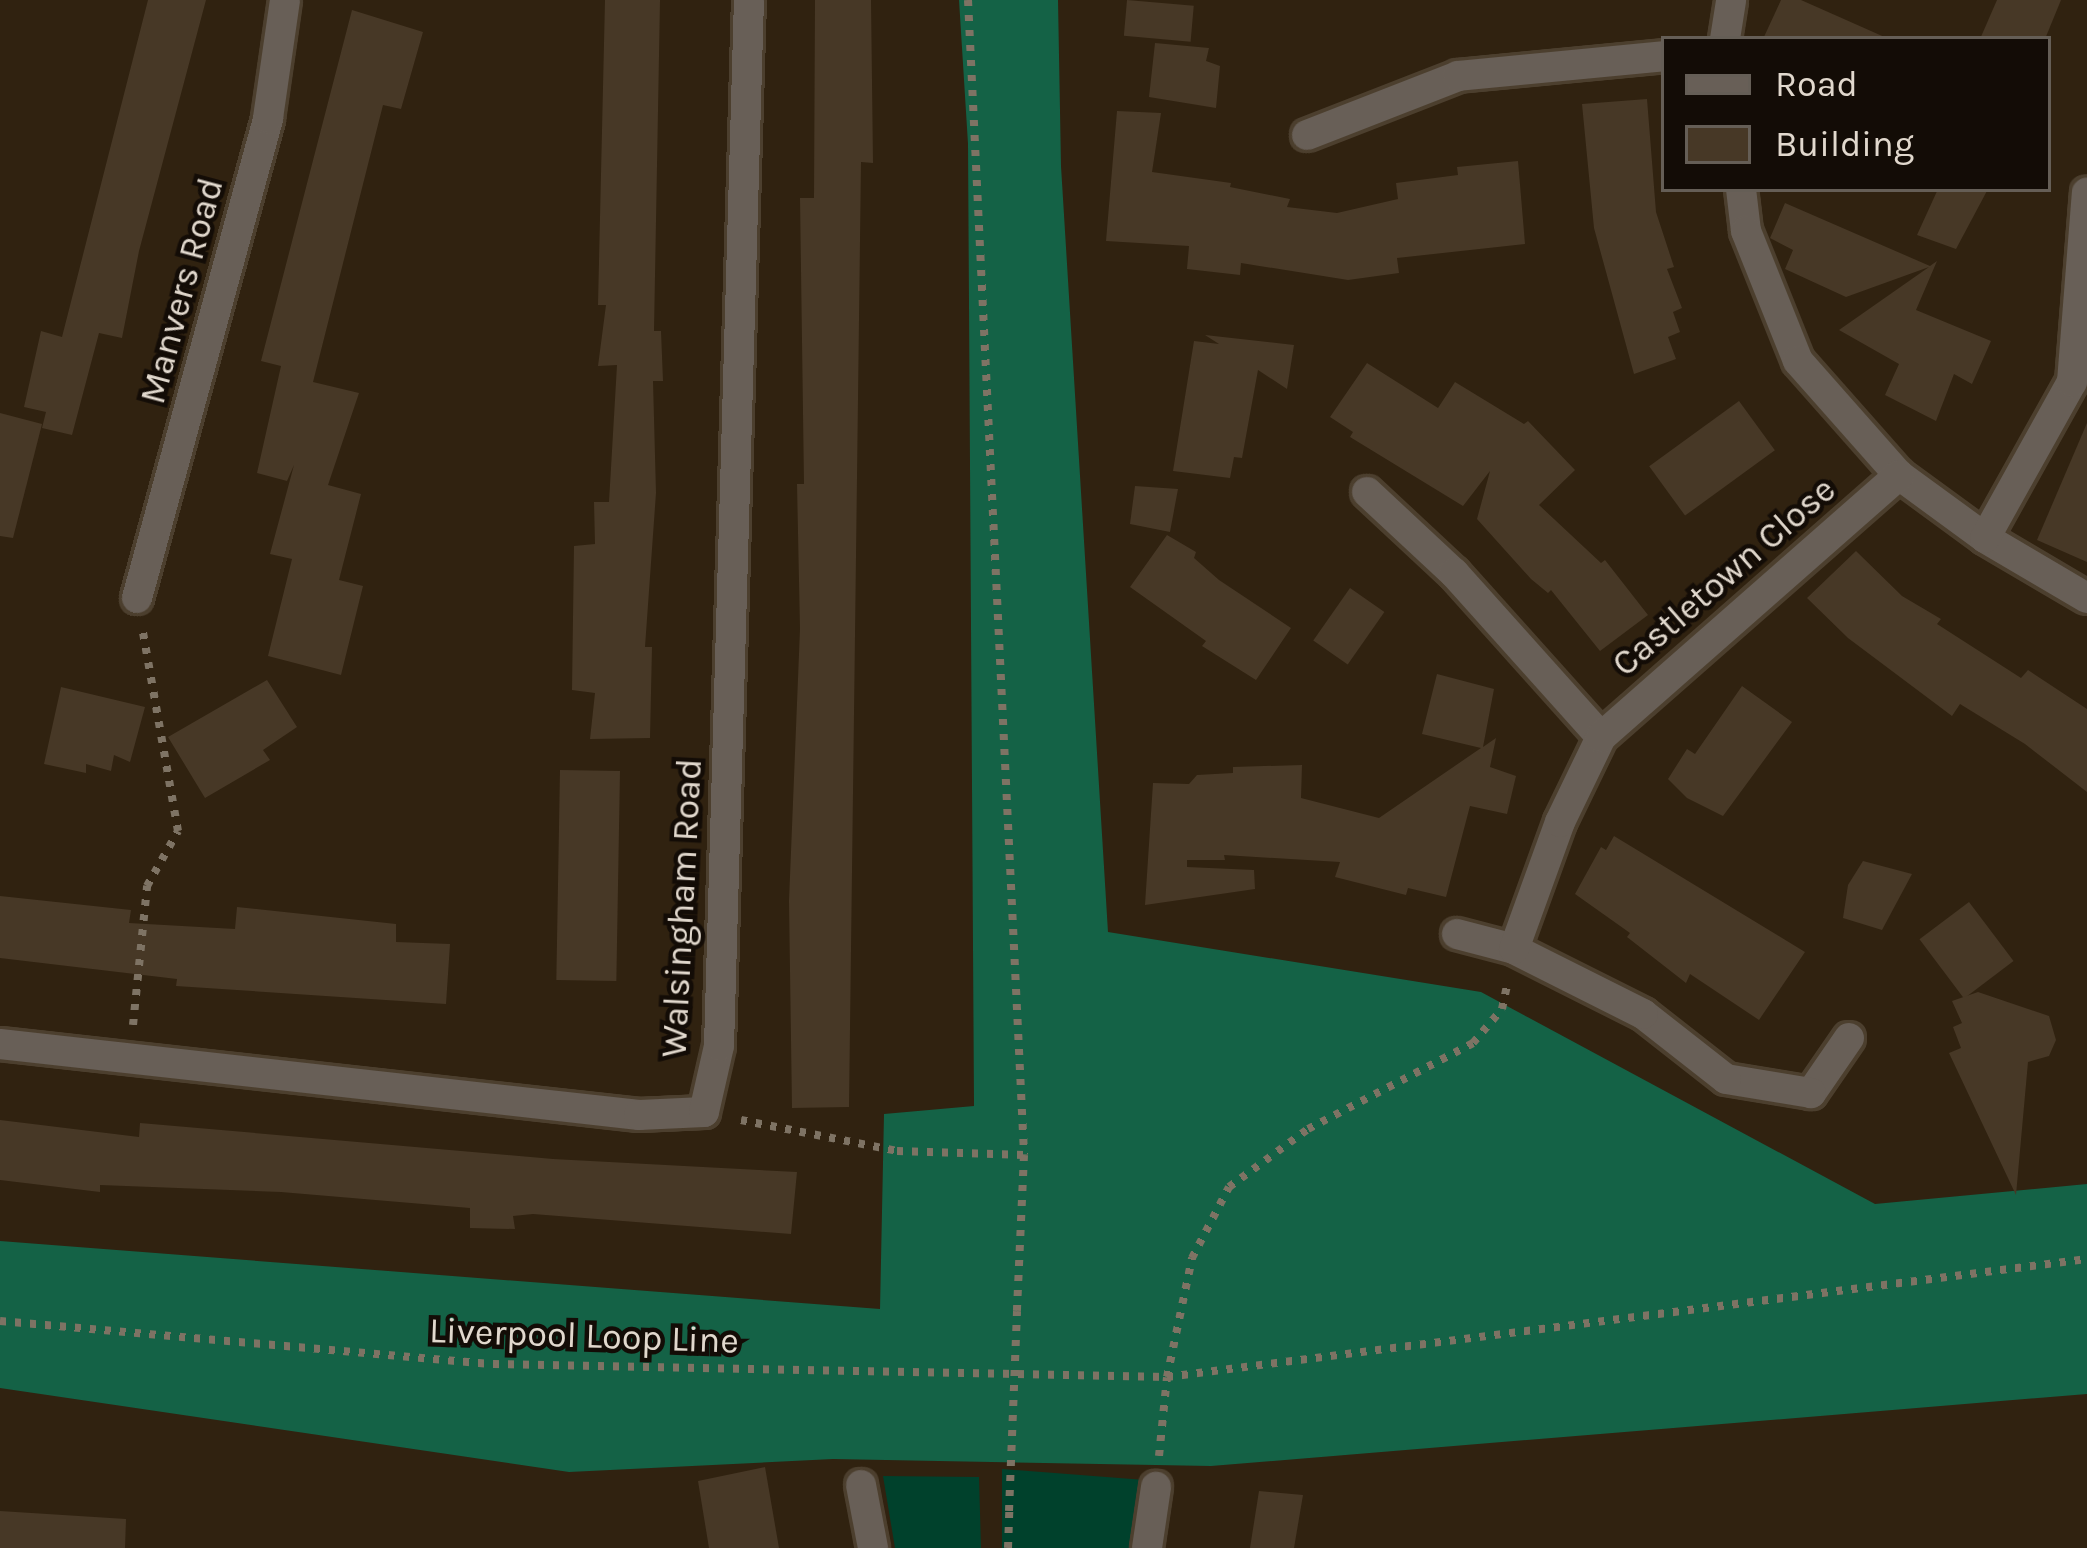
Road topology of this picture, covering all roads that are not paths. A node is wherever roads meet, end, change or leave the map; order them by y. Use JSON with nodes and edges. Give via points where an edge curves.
{"nodes":[{"id":1,"x":285,"y":0,"type":"edge"},
{"id":2,"x":749,"y":0,"type":"edge"},
{"id":3,"x":1731,"y":0,"type":"edge"},
{"id":4,"x":1725,"y":36,"type":"edge"},
{"id":5,"x":1661,"y":56,"type":"edge"},
{"id":6,"x":1307,"y":135,"type":"dead end"},
{"id":7,"x":1741,"y":192,"type":"edge"},
{"id":8,"x":2087,"y":193,"type":"edge"},
{"id":9,"x":1900,"y":475,"type":"junction"},
{"id":10,"x":1366,"y":492,"type":"dead end"},
{"id":11,"x":1985,"y":538,"type":"junction"},
{"id":12,"x":137,"y":598,"type":"road end"},
{"id":13,"x":2087,"y":598,"type":"edge"},
{"id":14,"x":1601,"y":737,"type":"junction"},
{"id":15,"x":1457,"y":934,"type":"dead end"},
{"id":16,"x":1514,"y":949,"type":"junction"},
{"id":17,"x":1850,"y":1038,"type":"dead end"},
{"id":18,"x":0,"y":1044,"type":"edge"},
{"id":19,"x":862,"y":1485,"type":"dead end"},
{"id":20,"x":1156,"y":1487,"type":"road end"},
{"id":21,"x":873,"y":1548,"type":"edge"},
{"id":22,"x":1148,"y":1548,"type":"edge"}],
"edges":[{"from":1,"to":12,"type":"street","name":"Manvers Road","via":[[268,118]]},
{"from":2,"to":18,"type":"street","name":"Walsingham Road","via":[[719,1046],[704,1112],[639,1115]]},
{"from":3,"to":4,"type":"street"},
{"from":5,"to":6,"type":"street","via":[[1458,76]]},
{"from":7,"to":9,"type":"street","via":[[1746,231],[1798,361]]},
{"from":8,"to":11,"type":"street","via":[[2072,382]]},
{"from":9,"to":11,"type":"street"},
{"from":9,"to":14,"type":"street","name":"Castletown Close"},
{"from":10,"to":14,"type":"street","via":[[1454,573]]},
{"from":11,"to":13,"type":"street"},
{"from":14,"to":16,"type":"street","name":"Castletown Close"},
{"from":15,"to":16,"type":"street"},
{"from":16,"to":17,"type":"street","via":[[1643,1013],[1726,1078],[1811,1093]]},
{"from":19,"to":21,"type":"street"},
{"from":20,"to":22,"type":"street"}]}
